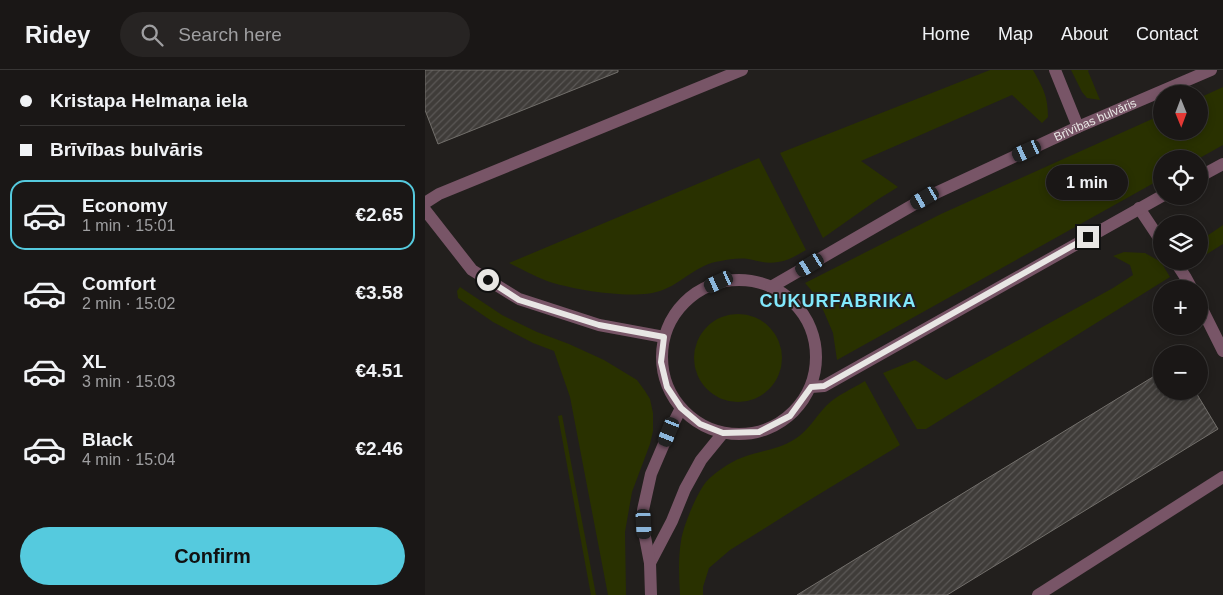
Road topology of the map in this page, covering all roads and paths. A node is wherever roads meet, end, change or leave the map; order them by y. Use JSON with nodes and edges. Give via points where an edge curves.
{"nodes":[{"id":1,"x":742,"y":70,"type":"edge"},
{"id":2,"x":1055,"y":70,"type":"edge"},
{"id":3,"x":1211,"y":70,"type":"edge"},
{"id":4,"x":1079,"y":127,"type":"junction"},
{"id":5,"x":1223,"y":164,"type":"edge"},
{"id":6,"x":1208,"y":172,"type":"edge"},
{"id":7,"x":1153,"y":201,"type":"edge"},
{"id":8,"x":425,"y":203,"type":"edge"},
{"id":9,"x":1139,"y":208,"type":"junction"},
{"id":10,"x":425,"y":210,"type":"edge"},
{"id":11,"x":1153,"y":229,"type":"edge"},
{"id":12,"x":771,"y":287,"type":"junction"},
{"id":13,"x":1208,"y":321,"type":"edge"},
{"id":14,"x":664,"y":337,"type":"junction"},
{"id":15,"x":1223,"y":351,"type":"edge"},
{"id":16,"x":811,"y":387,"type":"junction"},
{"id":17,"x":681,"y":408,"type":"junction"},
{"id":18,"x":723,"y":433,"type":"junction"},
{"id":19,"x":1223,"y":477,"type":"edge"},
{"id":20,"x":650,"y":562,"type":"junction"},
{"id":21,"x":651,"y":595,"type":"edge"},
{"id":22,"x":1038,"y":595,"type":"edge"}],
"edges":[{"from":1,"to":8,"type":"street","via":[[439,194]]},
{"from":2,"to":4,"type":"street"},
{"from":3,"to":4,"type":"street","name":"Brīvības bulvāris"},
{"from":4,"to":12,"type":"street","name":"Brīvības bulvāris","via":[[925,198]]},
{"from":5,"to":6,"type":"street"},
{"from":7,"to":9,"type":"street"},
{"from":9,"to":11,"type":"street"},
{"from":9,"to":16,"type":"street","via":[[824,386]]},
{"from":10,"to":14,"type":"street","via":[[472,270],[519,300],[599,325]]},
{"from":12,"to":14,"type":"street","via":[[745,280],[719,282],[694,294],[675,313]]},
{"from":12,"to":16,"type":"street","via":[[795,304],[811,329],[817,358]]},
{"from":13,"to":15,"type":"street"},
{"from":14,"to":17,"type":"street","via":[[661,362],[667,387]]},
{"from":16,"to":18,"type":"street","via":[[790,416],[759,432]]},
{"from":17,"to":18,"type":"street","via":[[700,424]]},
{"from":17,"to":20,"type":"street","via":[[651,474],[643,510]]},
{"from":18,"to":20,"type":"street","via":[[701,460]]},
{"from":19,"to":22,"type":"street"},
{"from":20,"to":21,"type":"street"}]}
